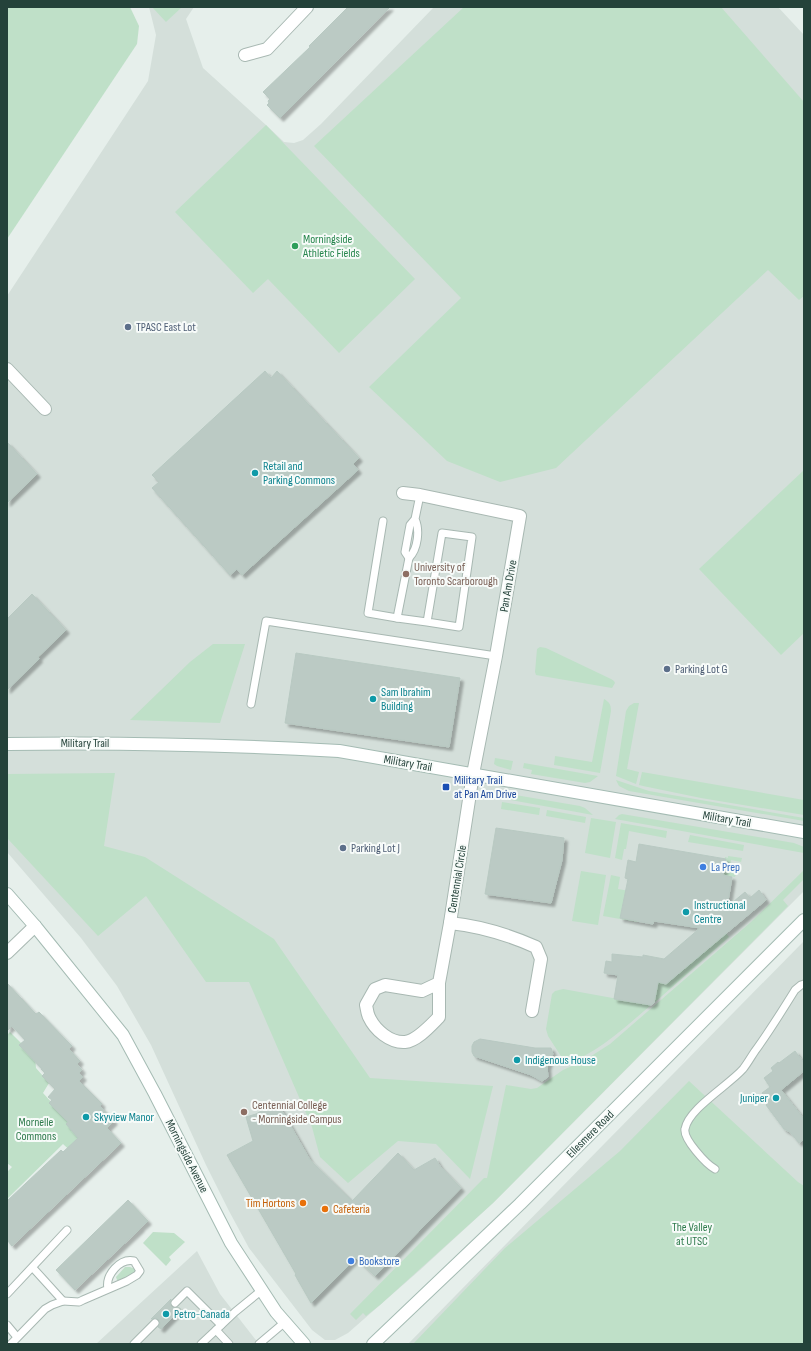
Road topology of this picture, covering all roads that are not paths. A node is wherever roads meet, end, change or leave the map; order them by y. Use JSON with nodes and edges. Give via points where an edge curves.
{"nodes":[{"id":1,"x":307,"y":7,"type":"edge"},
{"id":2,"x":245,"y":55,"type":"dead end"},
{"id":3,"x":7,"y":369,"type":"edge"},
{"id":4,"x":45,"y":409,"type":"dead end"},
{"id":5,"x":403,"y":493,"type":"dead end"},
{"id":6,"x":420,"y":495,"type":"junction"},
{"id":7,"x":383,"y":521,"type":"dead end"},
{"id":8,"x":397,"y":618,"type":"junction"},
{"id":9,"x":427,"y":622,"type":"junction"},
{"id":10,"x":496,"y":656,"type":"junction"},
{"id":11,"x":251,"y":704,"type":"dead end"},
{"id":12,"x":7,"y":744,"type":"edge"},
{"id":13,"x":473,"y":774,"type":"junction"},
{"id":14,"x":804,"y":832,"type":"edge"},
{"id":15,"x":7,"y":894,"type":"edge"},
{"id":16,"x":804,"y":920,"type":"edge"},
{"id":17,"x":450,"y":923,"type":"junction"},
{"id":18,"x":35,"y":926,"type":"junction"},
{"id":19,"x":7,"y":952,"type":"edge"},
{"id":20,"x":438,"y":984,"type":"junction"},
{"id":21,"x":804,"y":984,"type":"edge"},
{"id":22,"x":532,"y":1011,"type":"dead end"},
{"id":23,"x":715,"y":1169,"type":"dead end"},
{"id":24,"x":67,"y":1230,"type":"dead end"},
{"id":25,"x":33,"y":1268,"type":"junction"},
{"id":26,"x":108,"y":1289,"type":"junction"},
{"id":27,"x":262,"y":1290,"type":"junction"},
{"id":28,"x":7,"y":1294,"type":"edge"},
{"id":29,"x":63,"y":1301,"type":"junction"},
{"id":30,"x":175,"y":1303,"type":"dead end"},
{"id":31,"x":285,"y":1322,"type":"junction"},
{"id":32,"x":155,"y":1323,"type":"dead end"},
{"id":33,"x":7,"y":1324,"type":"edge"},
{"id":34,"x":219,"y":1327,"type":"junction"},
{"id":35,"x":17,"y":1337,"type":"junction"},
{"id":36,"x":11,"y":1344,"type":"edge"},
{"id":37,"x":134,"y":1344,"type":"edge"},
{"id":38,"x":201,"y":1344,"type":"edge"},
{"id":39,"x":229,"y":1344,"type":"edge"},
{"id":40,"x":258,"y":1344,"type":"edge"},
{"id":41,"x":304,"y":1344,"type":"edge"},
{"id":42,"x":374,"y":1344,"type":"edge"}],
"edges":[{"from":1,"to":2,"type":"street","via":[[267,49]]},
{"from":3,"to":4,"type":"street"},
{"from":5,"to":6,"type":"street","name":"Pan Am Drive"},
{"from":6,"to":8,"type":"lane","via":[[415,519],[410,525],[406,552],[409,558]]},
{"from":6,"to":10,"type":"street","name":"Pan Am Drive","via":[[520,516]]},
{"from":7,"to":8,"type":"lane","via":[[368,613]]},
{"from":8,"to":9,"type":"lane"},
{"from":9,"to":9,"type":"lane","via":[[442,533],[472,537],[459,627]]},
{"from":10,"to":11,"type":"lane","via":[[266,621]]},
{"from":10,"to":13,"type":"street","name":"Pan Am Drive"},
{"from":12,"to":13,"type":"street","name":"Military Trail","via":[[272,747],[332,751]]},
{"from":13,"to":14,"type":"street","name":"Military Trail"},
{"from":13,"to":17,"type":"street","name":"Centennial Circle"},
{"from":15,"to":18,"type":"street","name":"Morningside Avenue"},
{"from":16,"to":42,"type":"street","name":"Ellesmere Road","via":[[520,1204]]},
{"from":17,"to":20,"type":"street","name":"Centennial Circle"},
{"from":17,"to":22,"type":"street","via":[[464,924],[536,947],[541,959]]},
{"from":18,"to":19,"type":"street"},
{"from":18,"to":27,"type":"street","name":"Morningside Avenue","via":[[123,1035],[231,1243]]},
{"from":20,"to":20,"type":"street","name":"Centennial Circle","via":[[422,991],[385,985],[375,989],[366,1005],[369,1017],[375,1027],[390,1040],[411,1040],[425,1032],[439,1017]]},
{"from":21,"to":23,"type":"lane","via":[[795,990],[743,1069],[691,1114],[685,1127],[686,1138],[708,1165]]},
{"from":24,"to":25,"type":"lane"},
{"from":25,"to":28,"type":"lane"},
{"from":25,"to":29,"type":"lane"},
{"from":26,"to":26,"type":"lane","via":[[137,1275],[140,1271],[134,1261],[122,1263],[117,1267],[109,1276]]},
{"from":26,"to":29,"type":"lane","via":[[79,1302]]},
{"from":27,"to":31,"type":"street","name":"Morningside Avenue"},
{"from":27,"to":34,"type":"lane"},
{"from":29,"to":35,"type":"lane","via":[[45,1309]]},
{"from":30,"to":34,"type":"lane","via":[[187,1291]]},
{"from":31,"to":40,"type":"lane"},
{"from":31,"to":41,"type":"street","name":"Morningside Avenue"},
{"from":32,"to":37,"type":"lane"},
{"from":33,"to":35,"type":"lane"},
{"from":34,"to":38,"type":"lane"},
{"from":34,"to":39,"type":"lane"},
{"from":35,"to":36,"type":"lane"}]}
